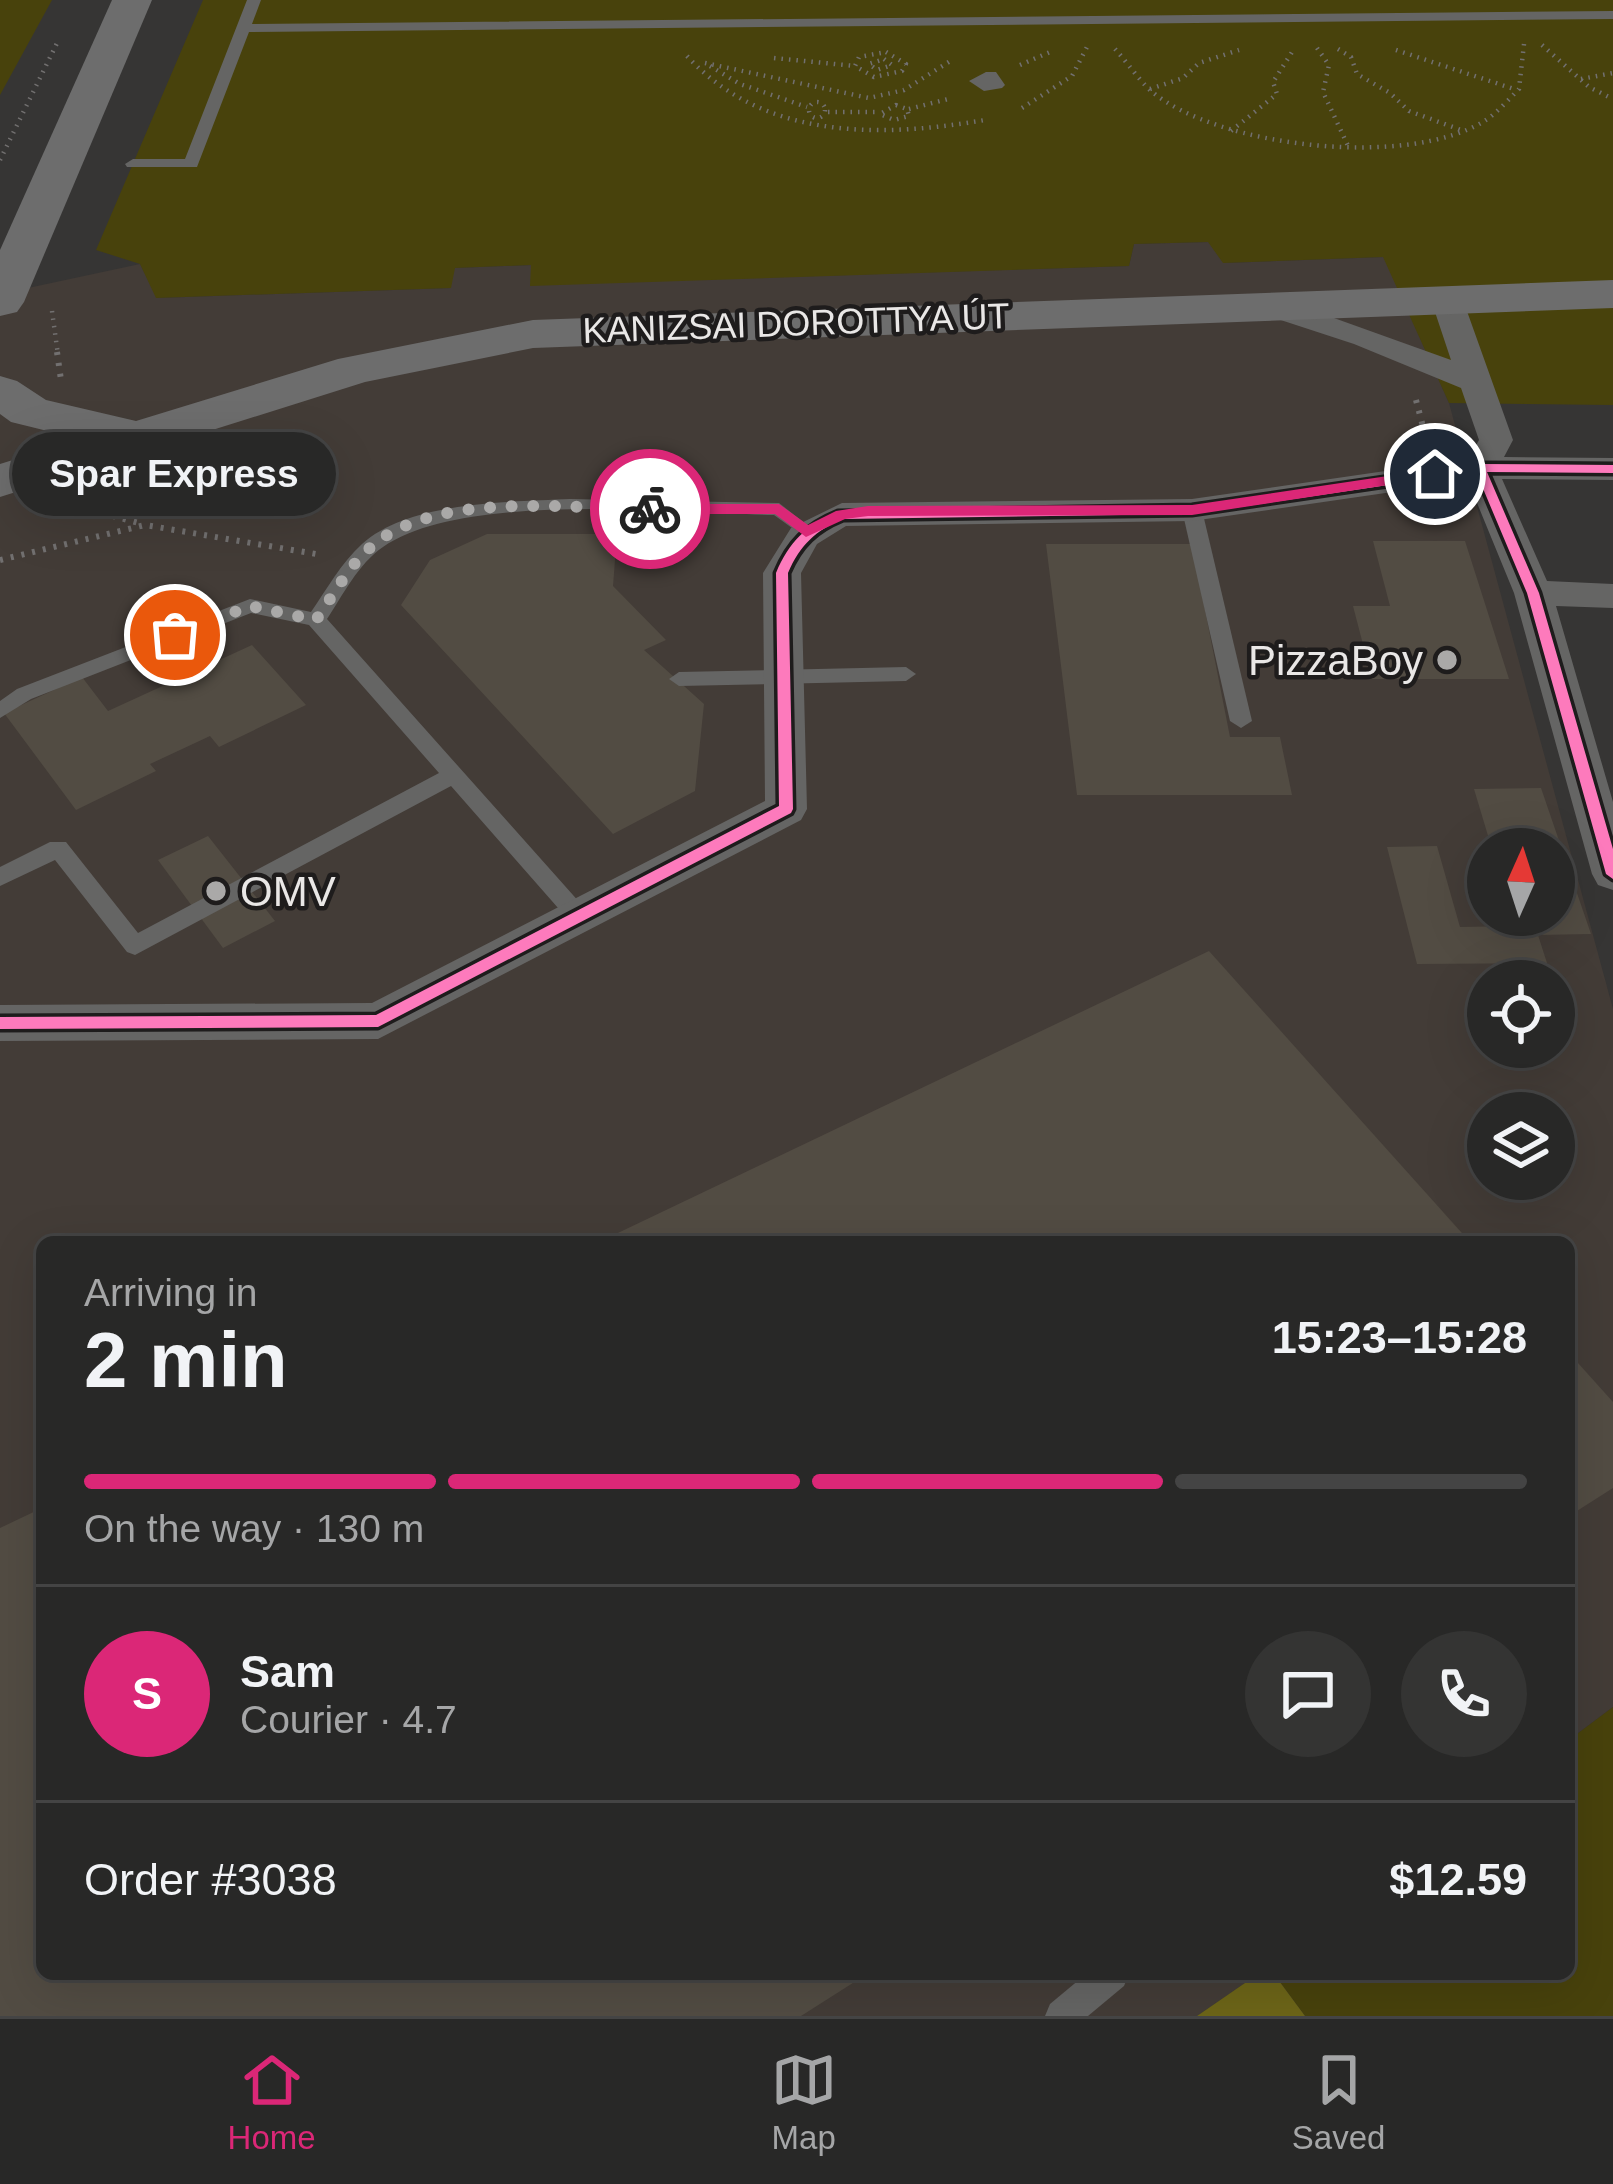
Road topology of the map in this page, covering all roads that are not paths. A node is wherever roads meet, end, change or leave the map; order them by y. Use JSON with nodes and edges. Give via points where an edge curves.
{"nodes":[{"id":1,"x":132,"y":0,"type":"edge"},
{"id":2,"x":254,"y":0,"type":"edge"},
{"id":3,"x":669,"y":0,"type":"edge"},
{"id":4,"x":1094,"y":0,"type":"edge"},
{"id":5,"x":1300,"y":0,"type":"edge"},
{"id":6,"x":1509,"y":0,"type":"edge"},
{"id":7,"x":1613,"y":15,"type":"edge"},
{"id":8,"x":1517,"y":16,"type":"junction"},
{"id":9,"x":1095,"y":21,"type":"junction"},
{"id":10,"x":675,"y":24,"type":"junction"},
{"id":11,"x":1310,"y":26,"type":"junction"},
{"id":12,"x":243,"y":28,"type":"junction"},
{"id":13,"x":133,"y":164,"type":"dead end"},
{"id":14,"x":1613,"y":294,"type":"edge"},
{"id":15,"x":1447,"y":300,"type":"junction"},
{"id":16,"x":0,"y":302,"type":"edge"},
{"id":17,"x":1270,"y":306,"type":"junction"},
{"id":18,"x":1476,"y":382,"type":"junction"},
{"id":19,"x":0,"y":391,"type":"edge"},
{"id":20,"x":137,"y":436,"type":"junction"},
{"id":21,"x":1480,"y":468,"type":"junction"},
{"id":22,"x":1613,"y":469,"type":"edge"},
{"id":23,"x":14,"y":477,"type":"edge"},
{"id":24,"x":1192,"y":510,"type":"junction"},
{"id":25,"x":806,"y":532,"type":"junction"},
{"id":26,"x":1533,"y":593,"type":"junction"},
{"id":27,"x":1613,"y":596,"type":"edge"},
{"id":28,"x":316,"y":620,"type":"junction"},
{"id":29,"x":906,"y":674,"type":"dead end"},
{"id":30,"x":784,"y":677,"type":"junction"},
{"id":31,"x":679,"y":679,"type":"dead end"},
{"id":32,"x":0,"y":712,"type":"edge"},
{"id":33,"x":1241,"y":722,"type":"dead end"},
{"id":34,"x":453,"y":775,"type":"junction"},
{"id":35,"x":1613,"y":874,"type":"edge"},
{"id":36,"x":0,"y":877,"type":"edge"},
{"id":37,"x":581,"y":919,"type":"junction"},
{"id":38,"x":0,"y":1023,"type":"edge"},
{"id":39,"x":1105,"y":1980,"type":"edge"},
{"id":40,"x":1062,"y":2016,"type":"edge"}],
"edges":[{"from":1,"to":16,"type":"main road"},
{"from":2,"to":12,"type":"lane"},
{"from":3,"to":10,"type":"lane"},
{"from":4,"to":9,"type":"lane"},
{"from":5,"to":11,"type":"lane"},
{"from":6,"to":8,"type":"lane"},
{"from":7,"to":8,"type":"lane"},
{"from":8,"to":11,"type":"lane"},
{"from":9,"to":10,"type":"lane"},
{"from":9,"to":11,"type":"lane"},
{"from":10,"to":12,"type":"lane"},
{"from":12,"to":13,"type":"lane","via":[[191,164]]},
{"from":14,"to":15,"type":"main road","name":"KANIZSAI DOROTTYA ÚT"},
{"from":15,"to":17,"type":"main road","name":"KANIZSAI DOROTTYA ÚT"},
{"from":15,"to":18,"type":"street"},
{"from":17,"to":18,"type":"street"},
{"from":17,"to":20,"type":"main road","name":"KANIZSAI DOROTTYA ÚT","via":[[533,334],[355,369]]},
{"from":18,"to":21,"type":"street","via":[[1496,440]]},
{"from":19,"to":20,"type":"main road","via":[[29,411]]},
{"from":20,"to":23,"type":"main road","name":"KANIZSAI DOROTTYA ÚT"},
{"from":21,"to":22,"type":"street"},
{"from":21,"to":24,"type":"street"},
{"from":21,"to":26,"type":"street"},
{"from":24,"to":25,"type":"street","via":[[868,511]]},
{"from":24,"to":33,"type":"lane"},
{"from":25,"to":28,"type":"lane","via":[[779,509],[488,509],[419,519],[380,539]]},
{"from":25,"to":30,"type":"street","via":[[782,573]]},
{"from":26,"to":27,"type":"street"},
{"from":26,"to":35,"type":"street"},
{"from":28,"to":32,"type":"lane","via":[[250,606],[24,694]]},
{"from":28,"to":34,"type":"lane"},
{"from":29,"to":30,"type":"lane"},
{"from":30,"to":31,"type":"lane"},
{"from":30,"to":37,"type":"street","via":[[787,809]]},
{"from":34,"to":36,"type":"lane","via":[[135,946],[58,848]]},
{"from":34,"to":37,"type":"lane"},
{"from":37,"to":38,"type":"street","via":[[378,1021]]},
{"from":39,"to":40,"type":"lane"}]}
